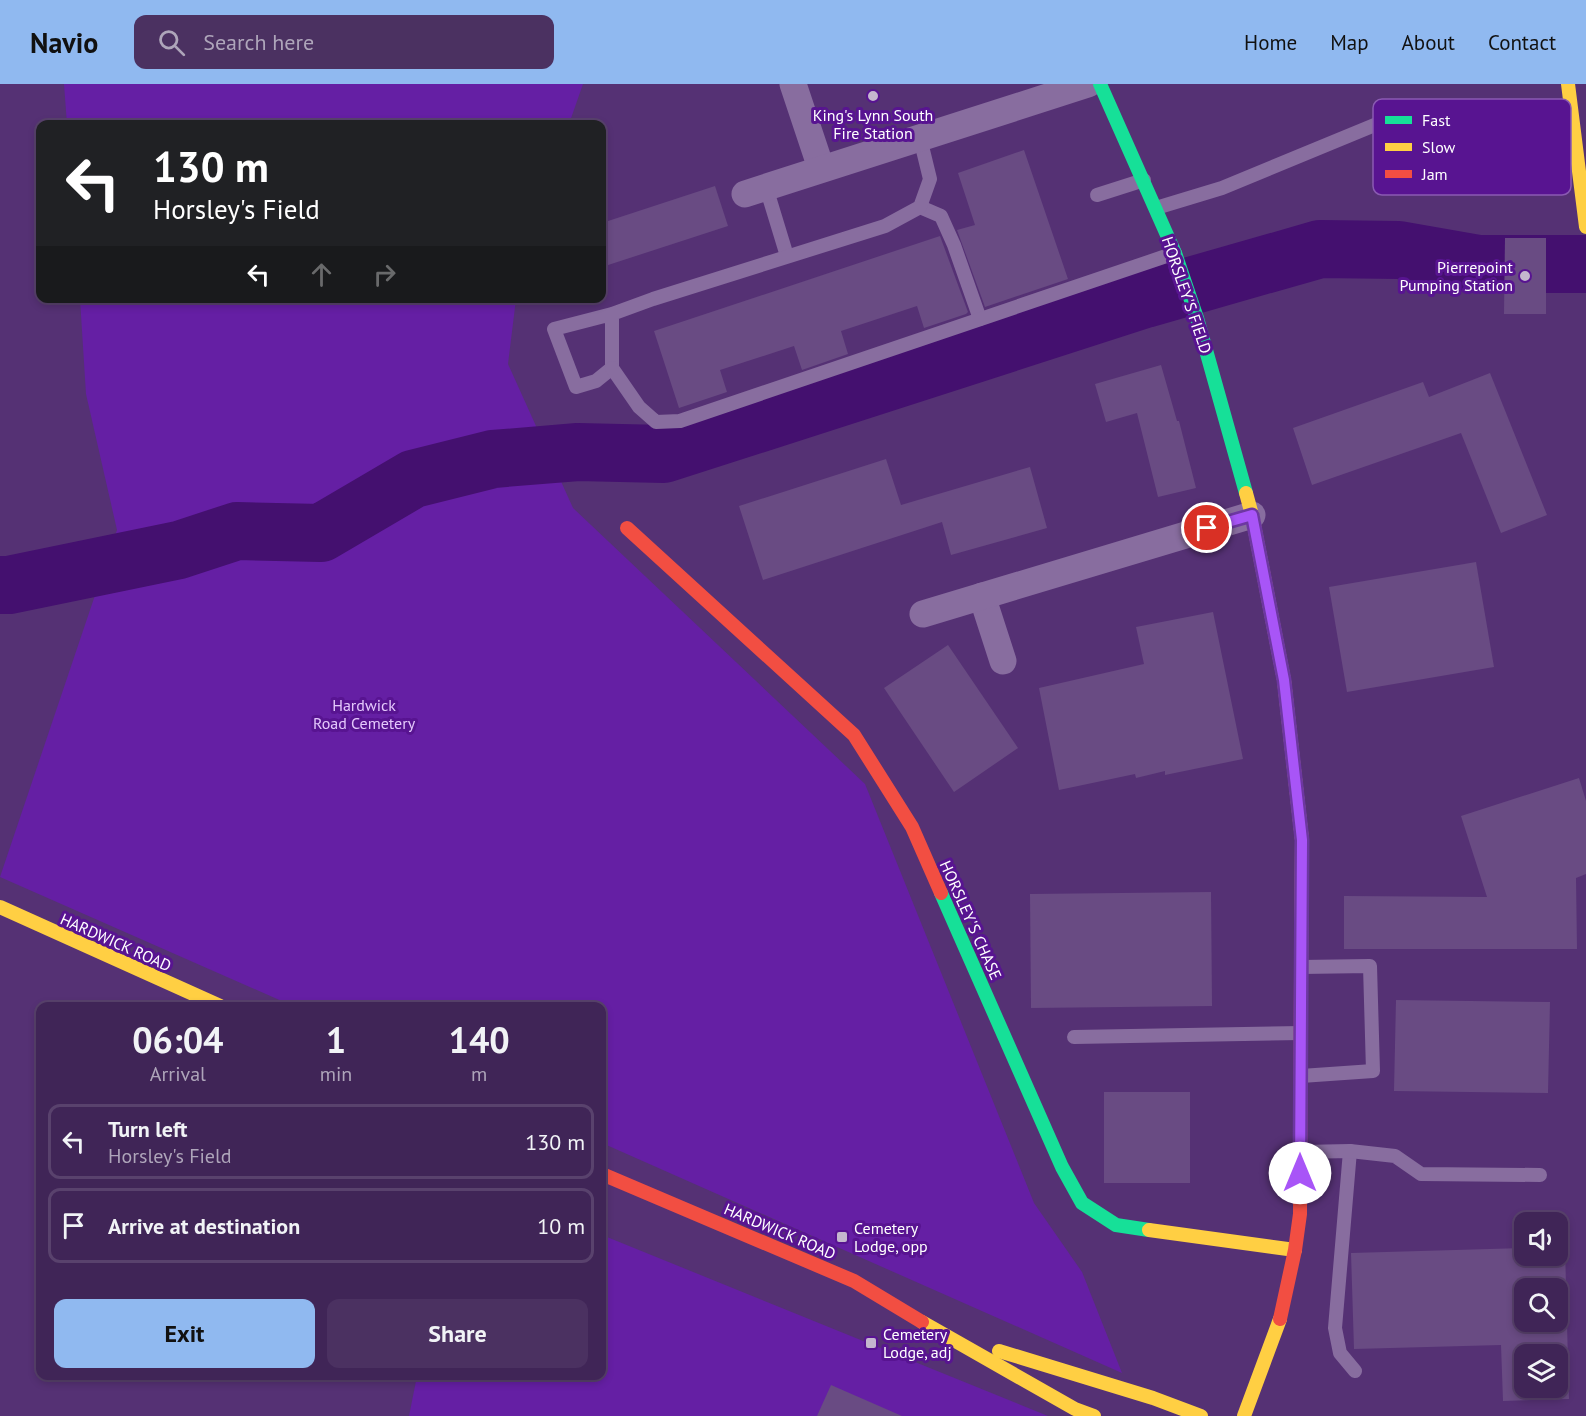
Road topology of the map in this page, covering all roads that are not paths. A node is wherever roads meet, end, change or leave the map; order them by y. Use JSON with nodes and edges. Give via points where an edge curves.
{"nodes":[{"id":1,"x":793,"y":84,"type":"edge"},
{"id":2,"x":1088,"y":84,"type":"edge"},
{"id":3,"x":1100,"y":84,"type":"edge"},
{"id":4,"x":1568,"y":84,"type":"edge"},
{"id":5,"x":1570,"y":99,"type":"edge"},
{"id":6,"x":1571,"y":108,"type":"edge"},
{"id":7,"x":1373,"y":126,"type":"edge"},
{"id":8,"x":921,"y":138,"type":"junction"},
{"id":9,"x":821,"y":168,"type":"junction"},
{"id":10,"x":1144,"y":180,"type":"junction"},
{"id":11,"x":756,"y":191,"type":"joint"},
{"id":12,"x":1097,"y":195,"type":"dead end"},
{"id":13,"x":920,"y":207,"type":"junction"},
{"id":14,"x":1156,"y":208,"type":"junction"},
{"id":15,"x":1586,"y":227,"type":"edge"},
{"id":16,"x":787,"y":256,"type":"junction"},
{"id":17,"x":1177,"y":260,"type":"junction"},
{"id":18,"x":612,"y":314,"type":"junction"},
{"id":19,"x":980,"y":319,"type":"junction"},
{"id":20,"x":612,"y":368,"type":"junction"},
{"id":21,"x":1252,"y":515,"type":"junction"},
{"id":22,"x":627,"y":528,"type":"dead end"},
{"id":23,"x":982,"y":596,"type":"junction"},
{"id":24,"x":923,"y":614,"type":"dead end"},
{"id":25,"x":1003,"y":661,"type":"dead end"},
{"id":26,"x":0,"y":907,"type":"edge"},
{"id":27,"x":1301,"y":967,"type":"junction"},
{"id":28,"x":211,"y":1002,"type":"edge"},
{"id":29,"x":1301,"y":1033,"type":"junction"},
{"id":30,"x":1074,"y":1037,"type":"dead end"},
{"id":31,"x":1301,"y":1076,"type":"junction"},
{"id":32,"x":1350,"y":1151,"type":"junction"},
{"id":33,"x":1300,"y":1152,"type":"junction"},
{"id":34,"x":1540,"y":1175,"type":"dead end"},
{"id":35,"x":606,"y":1176,"type":"edge"},
{"id":36,"x":1296,"y":1250,"type":"junction"},
{"id":37,"x":940,"y":1333,"type":"junction"},
{"id":38,"x":1354,"y":1371,"type":"dead end"},
{"id":39,"x":1094,"y":1416,"type":"edge"},
{"id":40,"x":1201,"y":1416,"type":"edge"},
{"id":41,"x":1244,"y":1416,"type":"edge"}],
"edges":[{"from":1,"to":9,"type":"street"},
{"from":2,"to":8,"type":"street"},
{"from":3,"to":10,"type":"street","name":"HORSLEY'S FIELD"},
{"from":4,"to":5,"type":"street"},
{"from":6,"to":15,"type":"street"},
{"from":7,"to":14,"type":"lane","via":[[1222,188]]},
{"from":8,"to":9,"type":"street"},
{"from":8,"to":13,"type":"lane","via":[[930,179]]},
{"from":9,"to":11,"type":"street"},
{"from":10,"to":12,"type":"lane"},
{"from":10,"to":14,"type":"street","name":"HORSLEY'S FIELD"},
{"from":11,"to":16,"type":"lane"},
{"from":13,"to":16,"type":"lane","via":[[885,226]]},
{"from":13,"to":19,"type":"lane","via":[[941,216]]},
{"from":14,"to":17,"type":"street","name":"HORSLEY'S FIELD"},
{"from":16,"to":18,"type":"lane"},
{"from":17,"to":19,"type":"lane"},
{"from":17,"to":21,"type":"street","name":"HORSLEY'S FIELD"},
{"from":18,"to":20,"type":"lane"},
{"from":18,"to":20,"type":"lane","via":[[554,329],[576,387],[596,381]]},
{"from":19,"to":20,"type":"lane","via":[[680,422],[656,422],[639,407]]},
{"from":21,"to":23,"type":"street"},
{"from":21,"to":27,"type":"street","name":"HORSLEY'S FIELD","via":[[1284,680],[1300,829]]},
{"from":22,"to":36,"type":"street","name":"HORSLEY'S CHASE","via":[[854,735],[912,827],[1062,1167],[1082,1203],[1116,1226]]},
{"from":23,"to":24,"type":"street"},
{"from":23,"to":25,"type":"street"},
{"from":26,"to":28,"type":"street","name":"HARDWICK ROAD"},
{"from":27,"to":29,"type":"street","name":"HORSLEY'S FIELD"},
{"from":27,"to":31,"type":"lane","via":[[1370,966],[1373,1071]]},
{"from":29,"to":30,"type":"lane"},
{"from":29,"to":31,"type":"street","name":"HORSLEY'S FIELD"},
{"from":31,"to":33,"type":"street","name":"HORSLEY'S FIELD"},
{"from":32,"to":33,"type":"lane"},
{"from":32,"to":34,"type":"lane","via":[[1395,1156],[1421,1174]]},
{"from":32,"to":38,"type":"lane","via":[[1335,1328],[1340,1353]]},
{"from":33,"to":36,"type":"street","name":"HORSLEY'S FIELD"},
{"from":35,"to":37,"type":"street","name":"HARDWICK ROAD","via":[[854,1281]]},
{"from":36,"to":41,"type":"street","name":"HORSLEY'S FIELD","via":[[1283,1310]]},
{"from":37,"to":39,"type":"street","name":"HARDWICK ROAD"},
{"from":37,"to":40,"type":"street","name":"HARDWICK ROAD"}]}
